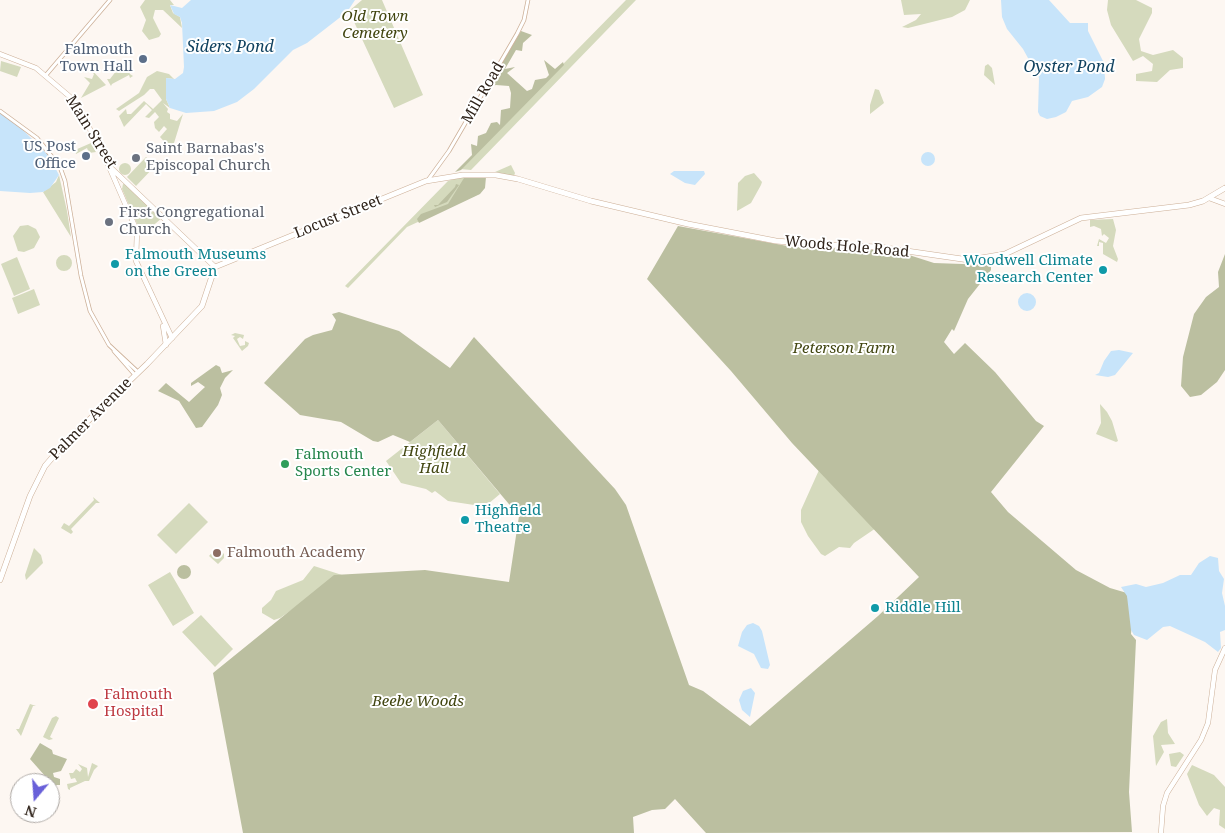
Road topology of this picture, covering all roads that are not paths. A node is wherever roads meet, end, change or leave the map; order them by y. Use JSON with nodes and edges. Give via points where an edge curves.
{"nodes":[{"id":1,"x":110,"y":0,"type":"edge"},
{"id":2,"x":528,"y":0,"type":"edge"},
{"id":3,"x":0,"y":54,"type":"edge"},
{"id":4,"x":46,"y":75,"type":"junction"},
{"id":5,"x":0,"y":110,"type":"edge"},
{"id":6,"x":109,"y":166,"type":"junction"},
{"id":7,"x":463,"y":175,"type":"joint"},
{"id":8,"x":120,"y":176,"type":"junction"},
{"id":9,"x":426,"y":181,"type":"junction"},
{"id":10,"x":1225,"y":188,"type":"edge"},
{"id":11,"x":120,"y":190,"type":"junction"},
{"id":12,"x":1209,"y":198,"type":"junction"},
{"id":13,"x":1225,"y":204,"type":"edge"},
{"id":14,"x":215,"y":267,"type":"junction"},
{"id":15,"x":162,"y":320,"type":"junction"},
{"id":16,"x":172,"y":338,"type":"junction"},
{"id":17,"x":163,"y":347,"type":"junction"},
{"id":18,"x":136,"y":374,"type":"junction"},
{"id":19,"x":0,"y":580,"type":"edge"},
{"id":20,"x":1225,"y":648,"type":"edge"},
{"id":21,"x":1161,"y":833,"type":"edge"}],
"edges":[{"from":1,"to":4,"type":"street"},
{"from":2,"to":9,"type":"street","name":"Mill Road","via":[[517,34],[449,151]]},
{"from":3,"to":4,"type":"main road","name":"Main Street"},
{"from":4,"to":6,"type":"main road","name":"Main Street","via":[[77,106]]},
{"from":5,"to":18,"type":"street","via":[[25,128],[54,158],[65,181],[85,293],[94,319],[109,344]]},
{"from":6,"to":8,"type":"main road","name":"Main Street"},
{"from":6,"to":11,"type":"main road"},
{"from":7,"to":9,"type":"highway","name":"Locust Street"},
{"from":7,"to":12,"type":"highway","name":"Woods Hole Road","via":[[489,174],[513,178],[591,202],[776,240],[879,246],[965,260],[1005,254],[1081,218],[1190,205]]},
{"from":8,"to":11,"type":"main road"},
{"from":8,"to":14,"type":"main road","name":"Main Street"},
{"from":9,"to":14,"type":"highway","name":"Locust Street"},
{"from":10,"to":12,"type":"highway","name":"Woods Hole Road"},
{"from":11,"to":15,"type":"main road","via":[[137,231],[136,261]]},
{"from":12,"to":13,"type":"main road"},
{"from":14,"to":16,"type":"highway","name":"Palmer Avenue","via":[[203,304]]},
{"from":15,"to":16,"type":"main road"},
{"from":15,"to":17,"type":"main road"},
{"from":16,"to":17,"type":"highway","name":"Palmer Avenue"},
{"from":17,"to":18,"type":"highway","name":"Palmer Avenue"},
{"from":18,"to":19,"type":"highway","name":"Palmer Avenue","via":[[64,444],[46,466],[30,496]]},
{"from":20,"to":21,"type":"main road","via":[[1215,670],[1212,709],[1207,726],[1166,793]]}]}
